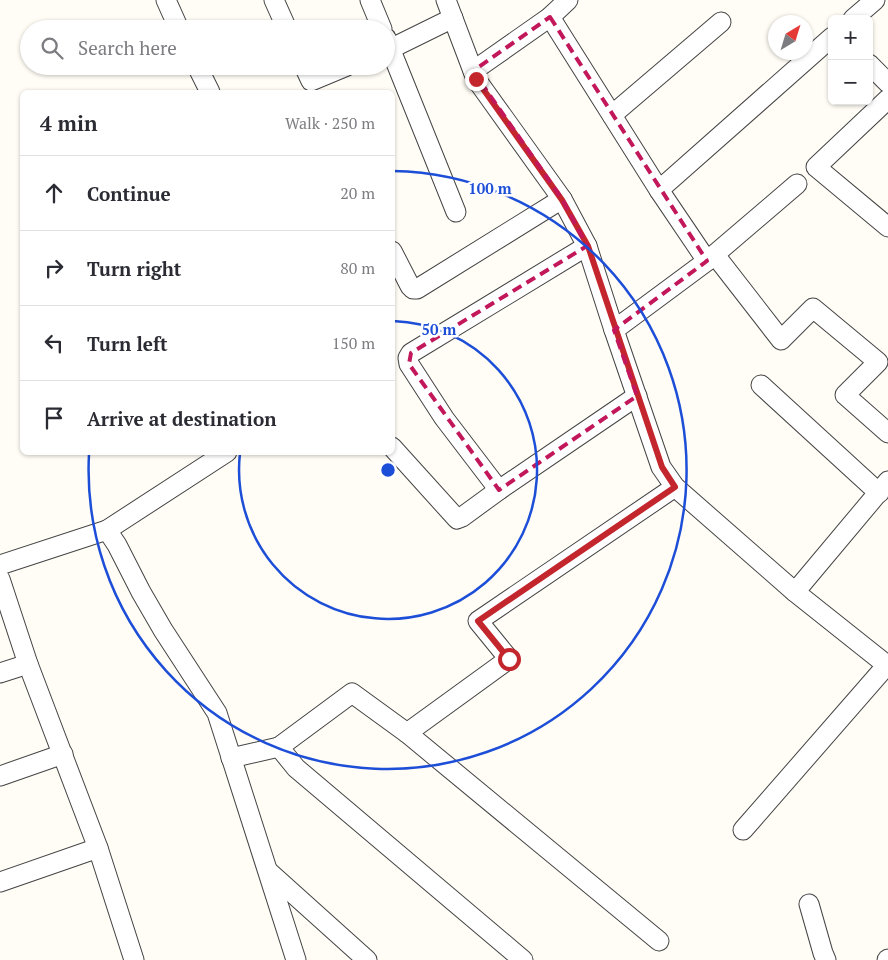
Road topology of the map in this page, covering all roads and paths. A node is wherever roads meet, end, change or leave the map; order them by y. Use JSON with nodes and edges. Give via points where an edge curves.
{"nodes":[{"id":1,"x":166,"y":0,"type":"edge"},
{"id":2,"x":274,"y":0,"type":"edge"},
{"id":3,"x":370,"y":0,"type":"edge"},
{"id":4,"x":446,"y":0,"type":"edge"},
{"id":5,"x":875,"y":0,"type":"edge"},
{"id":6,"x":558,"y":6,"type":"edge"},
{"id":7,"x":858,"y":15,"type":"edge"},
{"id":8,"x":453,"y":18,"type":"junction"},
{"id":9,"x":176,"y":20,"type":"edge"},
{"id":10,"x":283,"y":20,"type":"edge"},
{"id":11,"x":378,"y":20,"type":"edge"},
{"id":12,"x":721,"y":22,"type":"dead end"},
{"id":13,"x":828,"y":41,"type":"edge"},
{"id":14,"x":395,"y":43,"type":"edge"},
{"id":15,"x":395,"y":63,"type":"edge"},
{"id":16,"x":873,"y":68,"type":"edge"},
{"id":17,"x":474,"y":71,"type":"junction"},
{"id":18,"x":202,"y":75,"type":"edge"},
{"id":19,"x":324,"y":75,"type":"edge"},
{"id":20,"x":311,"y":80,"type":"edge"},
{"id":21,"x":888,"y":83,"type":"edge"},
{"id":22,"x":209,"y":90,"type":"edge"},
{"id":23,"x":888,"y":99,"type":"edge"},
{"id":24,"x":612,"y":115,"type":"junction"},
{"id":25,"x":797,"y":184,"type":"dead end"},
{"id":26,"x":659,"y":190,"type":"junction"},
{"id":27,"x":562,"y":200,"type":"junction"},
{"id":28,"x":456,"y":212,"type":"dead end"},
{"id":29,"x":888,"y":227,"type":"edge"},
{"id":30,"x":588,"y":246,"type":"junction"},
{"id":31,"x":395,"y":257,"type":"edge"},
{"id":32,"x":711,"y":258,"type":"junction"},
{"id":33,"x":614,"y":330,"type":"junction"},
{"id":34,"x":761,"y":385,"type":"dead end"},
{"id":35,"x":637,"y":396,"type":"junction"},
{"id":36,"x":888,"y":433,"type":"edge"},
{"id":37,"x":395,"y":450,"type":"edge"},
{"id":38,"x":222,"y":455,"type":"edge"},
{"id":39,"x":675,"y":487,"type":"junction"},
{"id":40,"x":883,"y":487,"type":"edge"},
{"id":41,"x":499,"y":490,"type":"junction"},
{"id":42,"x":107,"y":530,"type":"junction"},
{"id":43,"x":0,"y":565,"type":"edge"},
{"id":44,"x":0,"y":578,"type":"edge"},
{"id":45,"x":795,"y":592,"type":"junction"},
{"id":46,"x":28,"y":664,"type":"junction"},
{"id":47,"x":888,"y":665,"type":"edge"},
{"id":48,"x":0,"y":673,"type":"edge"},
{"id":49,"x":407,"y":733,"type":"junction"},
{"id":50,"x":279,"y":747,"type":"junction"},
{"id":51,"x":63,"y":754,"type":"junction"},
{"id":52,"x":231,"y":758,"type":"junction"},
{"id":53,"x":0,"y":776,"type":"edge"},
{"id":54,"x":743,"y":830,"type":"dead end"},
{"id":55,"x":98,"y":848,"type":"junction"},
{"id":56,"x":267,"y":870,"type":"junction"},
{"id":57,"x":0,"y":882,"type":"edge"},
{"id":58,"x":809,"y":904,"type":"dead end"},
{"id":59,"x":659,"y":941,"type":"dead end"},
{"id":60,"x":134,"y":960,"type":"edge"},
{"id":61,"x":296,"y":960,"type":"edge"},
{"id":62,"x":367,"y":960,"type":"edge"},
{"id":63,"x":523,"y":960,"type":"edge"},
{"id":64,"x":826,"y":960,"type":"edge"}],
"edges":[{"from":1,"to":9,"type":"street"},
{"from":2,"to":10,"type":"street"},
{"from":3,"to":11,"type":"street"},
{"from":4,"to":8,"type":"street"},
{"from":5,"to":7,"type":"street"},
{"from":6,"to":17,"type":"street"},
{"from":6,"to":24,"type":"street"},
{"from":8,"to":14,"type":"street"},
{"from":8,"to":17,"type":"street"},
{"from":12,"to":24,"type":"street"},
{"from":13,"to":26,"type":"street"},
{"from":15,"to":28,"type":"street"},
{"from":16,"to":21,"type":"street"},
{"from":17,"to":27,"type":"street","via":[[476,79]]},
{"from":18,"to":22,"type":"street"},
{"from":19,"to":20,"type":"street"},
{"from":23,"to":29,"type":"street","via":[[816,167]]},
{"from":24,"to":26,"type":"street"},
{"from":25,"to":32,"type":"street"},
{"from":26,"to":32,"type":"street"},
{"from":27,"to":30,"type":"street"},
{"from":27,"to":31,"type":"street","via":[[416,289],[410,286]]},
{"from":30,"to":33,"type":"street"},
{"from":30,"to":41,"type":"street","via":[[411,353],[408,358],[444,418]]},
{"from":32,"to":33,"type":"street"},
{"from":32,"to":36,"type":"street","via":[[781,340],[813,308],[878,362],[845,396]]},
{"from":33,"to":35,"type":"street"},
{"from":34,"to":40,"type":"street"},
{"from":35,"to":39,"type":"street","via":[[662,467]]},
{"from":35,"to":41,"type":"street"},
{"from":37,"to":41,"type":"street","via":[[458,519]]},
{"from":38,"to":42,"type":"street"},
{"from":39,"to":45,"type":"street"},
{"from":39,"to":49,"type":"street","via":[[478,621],[509,659]]},
{"from":40,"to":45,"type":"street"},
{"from":42,"to":43,"type":"street"},
{"from":42,"to":52,"type":"street","via":[[163,630],[217,713]]},
{"from":44,"to":46,"type":"street"},
{"from":45,"to":47,"type":"street"},
{"from":46,"to":48,"type":"street"},
{"from":46,"to":51,"type":"street"},
{"from":47,"to":54,"type":"street"},
{"from":49,"to":50,"type":"street","via":[[352,693]]},
{"from":49,"to":59,"type":"street"},
{"from":50,"to":52,"type":"street"},
{"from":50,"to":63,"type":"street","via":[[296,768]]},
{"from":51,"to":53,"type":"street"},
{"from":51,"to":55,"type":"street"},
{"from":52,"to":56,"type":"street"},
{"from":55,"to":57,"type":"street"},
{"from":55,"to":60,"type":"street"},
{"from":56,"to":61,"type":"street"},
{"from":56,"to":62,"type":"street"},
{"from":58,"to":64,"type":"street"}]}
